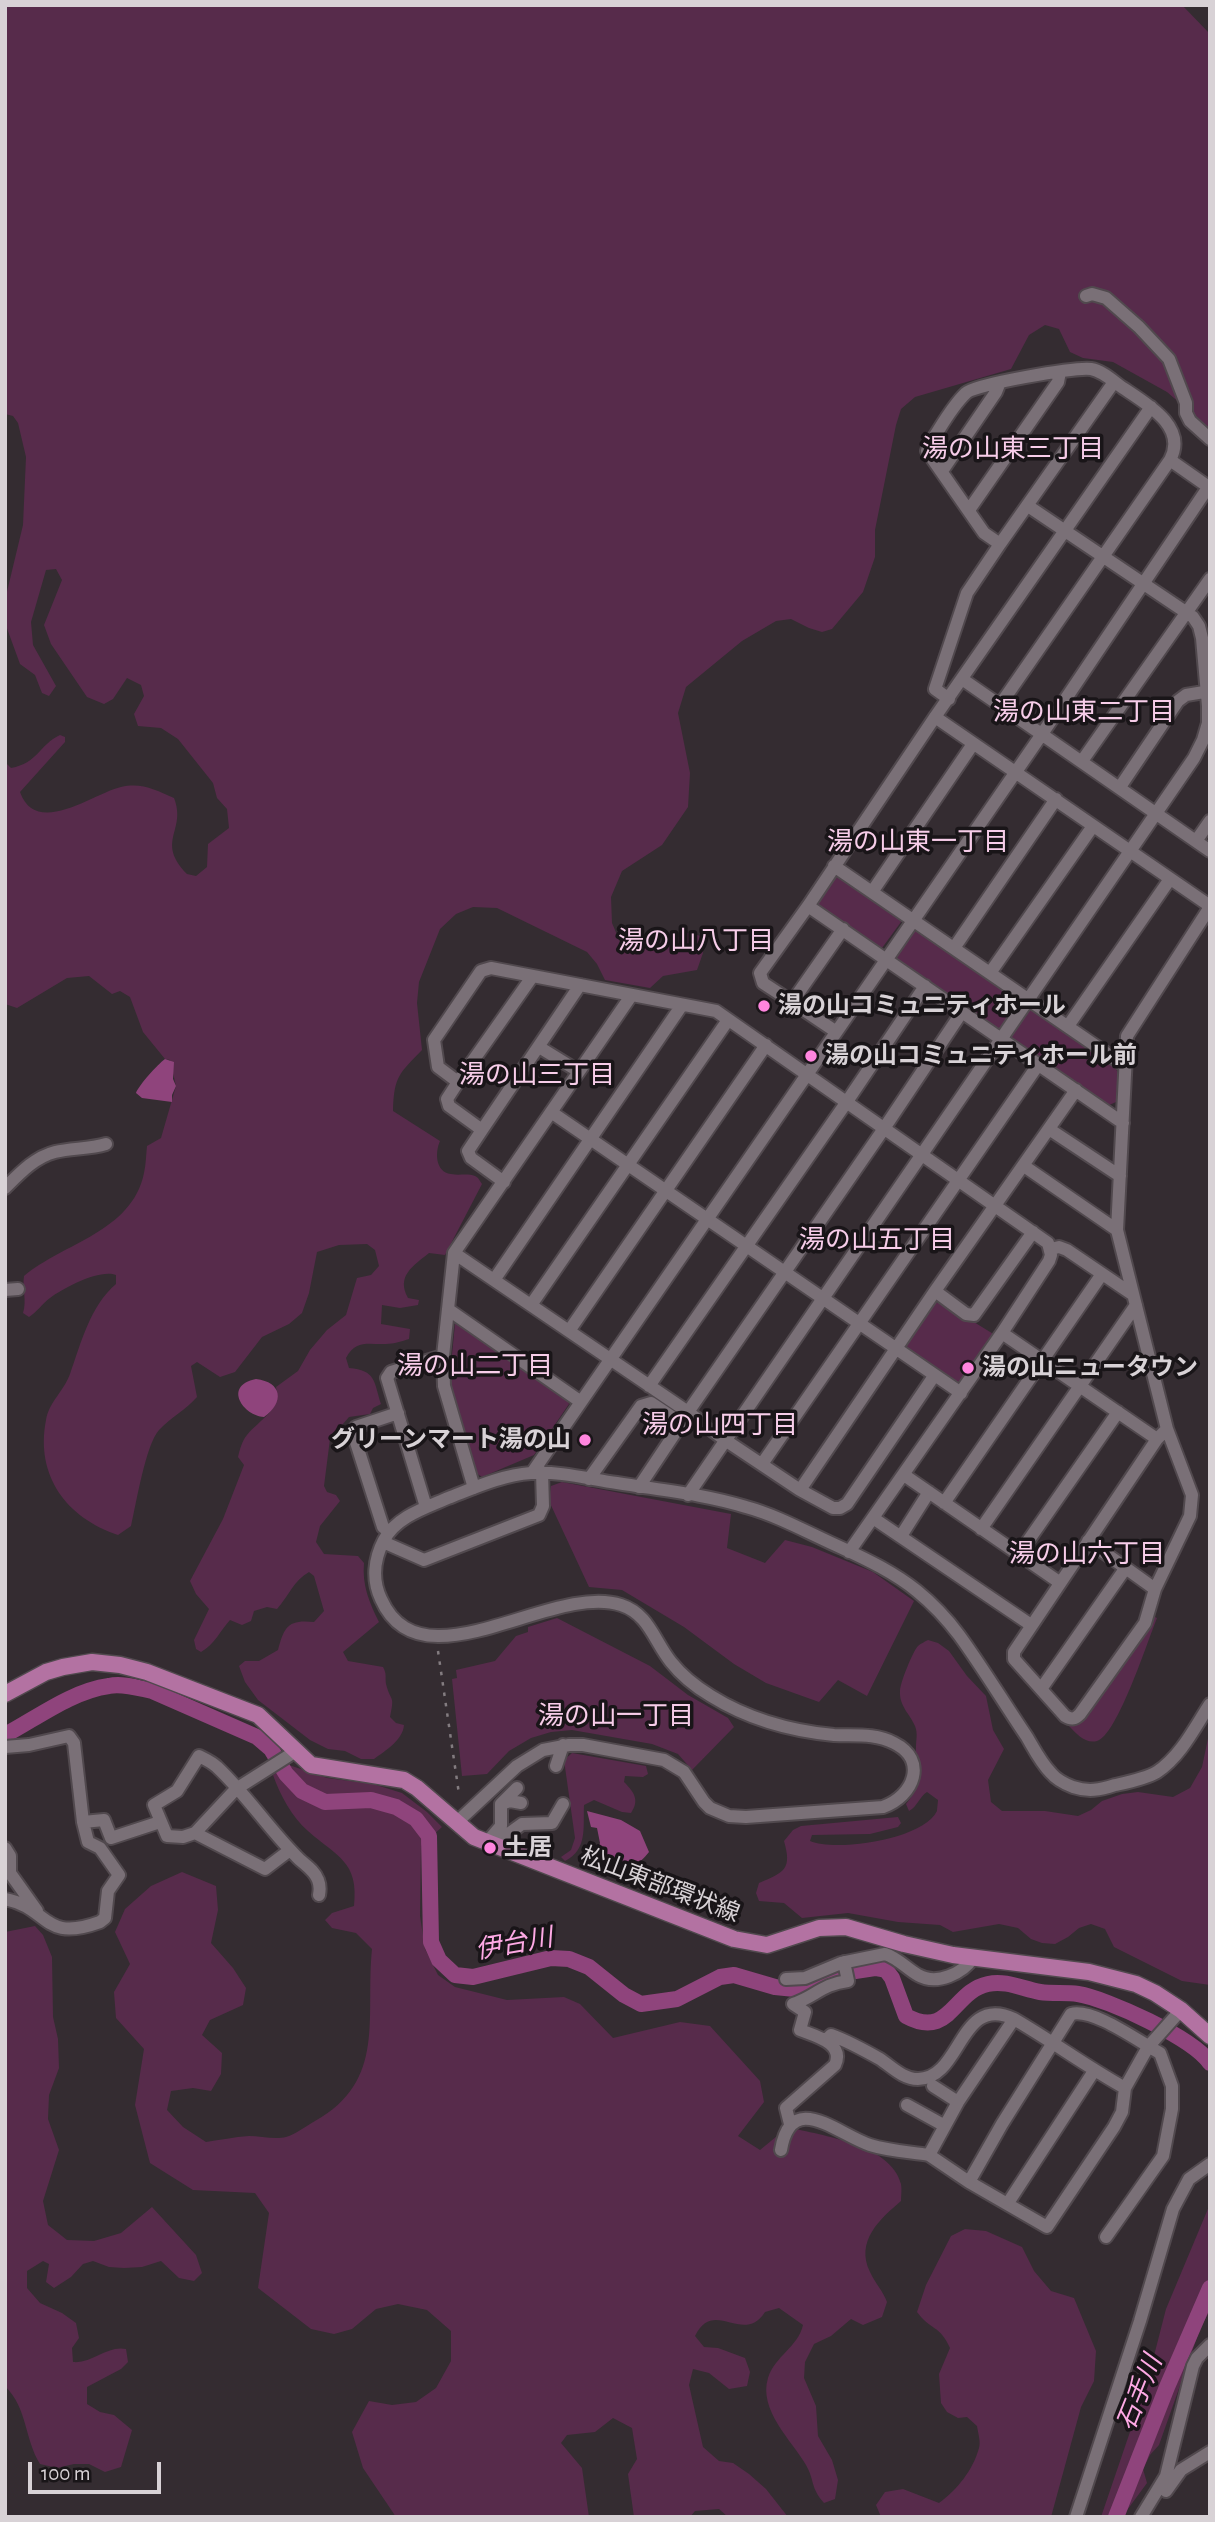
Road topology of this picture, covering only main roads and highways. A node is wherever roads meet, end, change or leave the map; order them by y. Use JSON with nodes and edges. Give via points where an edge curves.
{"nodes":[{"id":1,"x":5,"y":1693,"type":"edge"},
{"id":2,"x":1210,"y":2036,"type":"edge"}],
"edges":[{"from":1,"to":2,"type":"main road","name":"松山東部環状線","via":[[46,1672],[92,1662],[147,1672],[258,1715],[272,1726],[290,1754],[311,1765],[404,1780],[474,1837],[490,1839],[745,1942],[767,1945],[838,1926],[973,1958],[1114,1978],[1155,1993]]}]}
